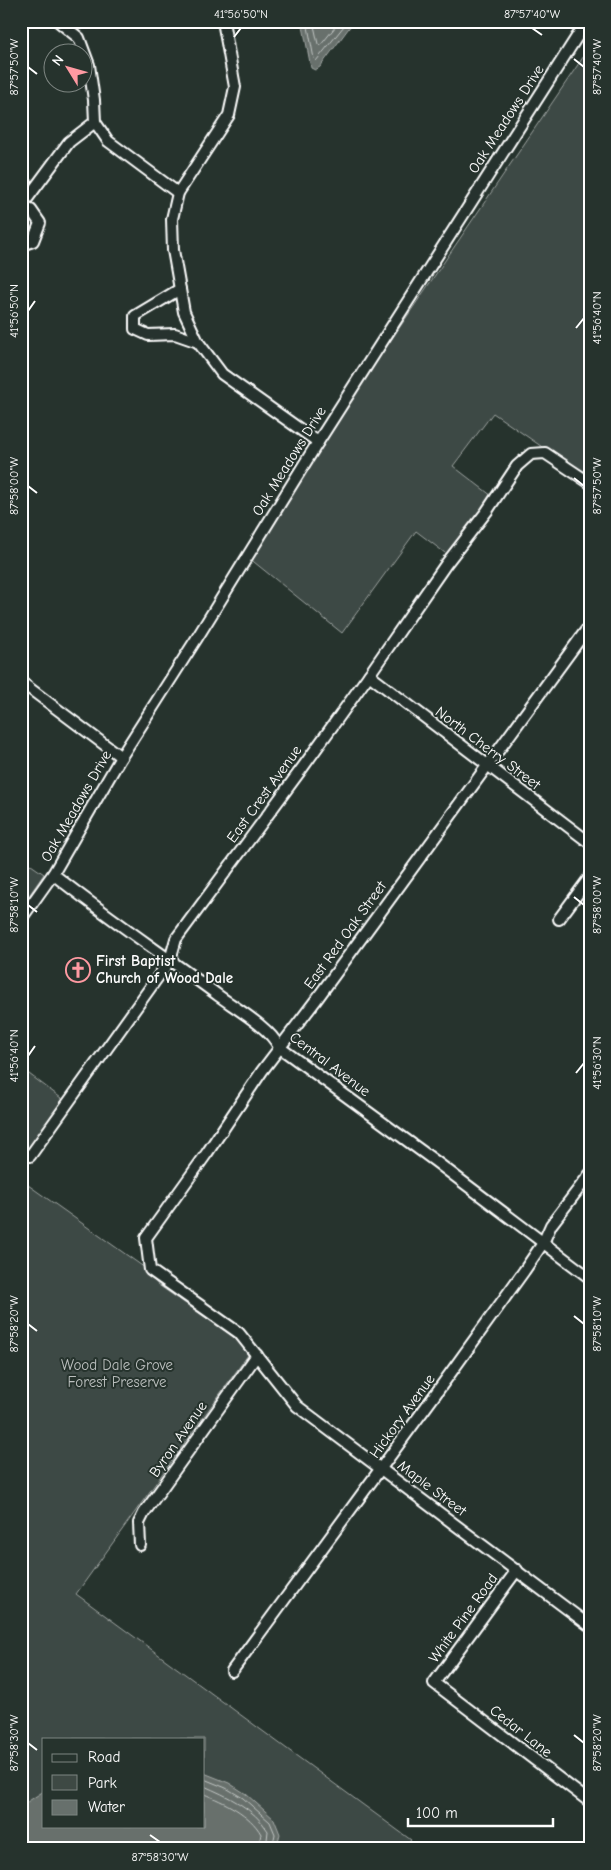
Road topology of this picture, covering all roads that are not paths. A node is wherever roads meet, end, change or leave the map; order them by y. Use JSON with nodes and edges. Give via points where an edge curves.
{"nodes":[{"id":1,"x":58,"y":21,"type":"edge"},
{"id":2,"x":223,"y":21,"type":"edge"},
{"id":3,"x":587,"y":21,"type":"edge"},
{"id":4,"x":95,"y":122,"type":"junction"},
{"id":5,"x":178,"y":194,"type":"junction"},
{"id":6,"x":21,"y":207,"type":"edge"},
{"id":7,"x":21,"y":245,"type":"edge"},
{"id":8,"x":180,"y":289,"type":"junction"},
{"id":9,"x":198,"y":342,"type":"junction"},
{"id":10,"x":318,"y":442,"type":"junction"},
{"id":11,"x":590,"y":484,"type":"edge"},
{"id":12,"x":590,"y":626,"type":"edge"},
{"id":13,"x":369,"y":675,"type":"junction"},
{"id":14,"x":21,"y":682,"type":"edge"},
{"id":15,"x":121,"y":757,"type":"junction"},
{"id":16,"x":487,"y":766,"type":"junction"},
{"id":17,"x":590,"y":843,"type":"edge"},
{"id":18,"x":53,"y":874,"type":"junction"},
{"id":19,"x":590,"y":877,"type":"edge"},
{"id":20,"x":21,"y":919,"type":"edge"},
{"id":21,"x":559,"y":919,"type":"dead end"},
{"id":22,"x":170,"y":960,"type":"junction"},
{"id":23,"x":279,"y":1047,"type":"junction"},
{"id":24,"x":30,"y":1156,"type":"dead end"},
{"id":25,"x":590,"y":1174,"type":"edge"},
{"id":26,"x":542,"y":1242,"type":"junction"},
{"id":27,"x":150,"y":1270,"type":"joint"},
{"id":28,"x":590,"y":1278,"type":"edge"},
{"id":29,"x":257,"y":1355,"type":"junction"},
{"id":30,"x":382,"y":1469,"type":"junction"},
{"id":31,"x":140,"y":1545,"type":"dead end"},
{"id":32,"x":517,"y":1570,"type":"junction"},
{"id":33,"x":590,"y":1626,"type":"edge"},
{"id":34,"x":232,"y":1671,"type":"dead end"},
{"id":35,"x":434,"y":1683,"type":"joint"},
{"id":36,"x":590,"y":1802,"type":"edge"}],
"edges":[{"from":1,"to":4,"type":"street","via":[[79,38],[89,65]]},
{"from":2,"to":5,"type":"street","via":[[235,87],[232,108]]},
{"from":3,"to":10,"type":"street","name":"Oak Meadows Drive"},
{"from":4,"to":5,"type":"street","via":[[108,141]]},
{"from":4,"to":6,"type":"street","via":[[69,142]]},
{"from":5,"to":8,"type":"street","via":[[172,220]]},
{"from":6,"to":7,"type":"street","via":[[31,210],[40,223],[33,242]]},
{"from":8,"to":9,"type":"street","via":[[184,312]]},
{"from":8,"to":9,"type":"street","via":[[135,316],[135,329],[148,335],[175,334]]},
{"from":9,"to":10,"type":"street","via":[[222,374]]},
{"from":10,"to":15,"type":"street","name":"Oak Meadows Drive"},
{"from":11,"to":13,"type":"street","name":"East Crest Avenue","via":[[546,453],[530,454],[446,564]]},
{"from":12,"to":16,"type":"street","name":"East Red Oak Street"},
{"from":13,"to":16,"type":"street","name":"North Cherry Street"},
{"from":13,"to":22,"type":"street","name":"East Crest Avenue","via":[[176,939]]},
{"from":14,"to":15,"type":"street"},
{"from":15,"to":18,"type":"street","name":"Oak Meadows Drive"},
{"from":16,"to":17,"type":"street","name":"North Cherry Street"},
{"from":16,"to":23,"type":"street","name":"East Red Oak Street"},
{"from":18,"to":20,"type":"street","name":"Oak Meadows Drive"},
{"from":18,"to":22,"type":"street","name":"Central Avenue"},
{"from":19,"to":21,"type":"street"},
{"from":22,"to":23,"type":"street","name":"Central Avenue","via":[[250,1019],[275,1039]]},
{"from":22,"to":24,"type":"street","name":"East Crest Avenue"},
{"from":23,"to":26,"type":"street","name":"Central Avenue"},
{"from":23,"to":27,"type":"street","name":"East Red Oak Street","via":[[146,1238]]},
{"from":25,"to":26,"type":"street","name":"Hickory Avenue"},
{"from":26,"to":28,"type":"street","name":"Central Avenue"},
{"from":26,"to":30,"type":"street","name":"Hickory Avenue"},
{"from":27,"to":29,"type":"street","name":"Maple Street","via":[[239,1333]]},
{"from":29,"to":30,"type":"street","name":"Maple Street","via":[[297,1406]]},
{"from":29,"to":31,"type":"street","name":"Byron Avenue","via":[[144,1512],[139,1523]]},
{"from":30,"to":32,"type":"street","name":"Maple Street"},
{"from":30,"to":34,"type":"street","name":"Hickory Avenue"},
{"from":32,"to":33,"type":"street","name":"Maple Street"},
{"from":32,"to":35,"type":"street","name":"White Pine Road"},
{"from":35,"to":36,"type":"street","name":"Cedar Lane"}]}
